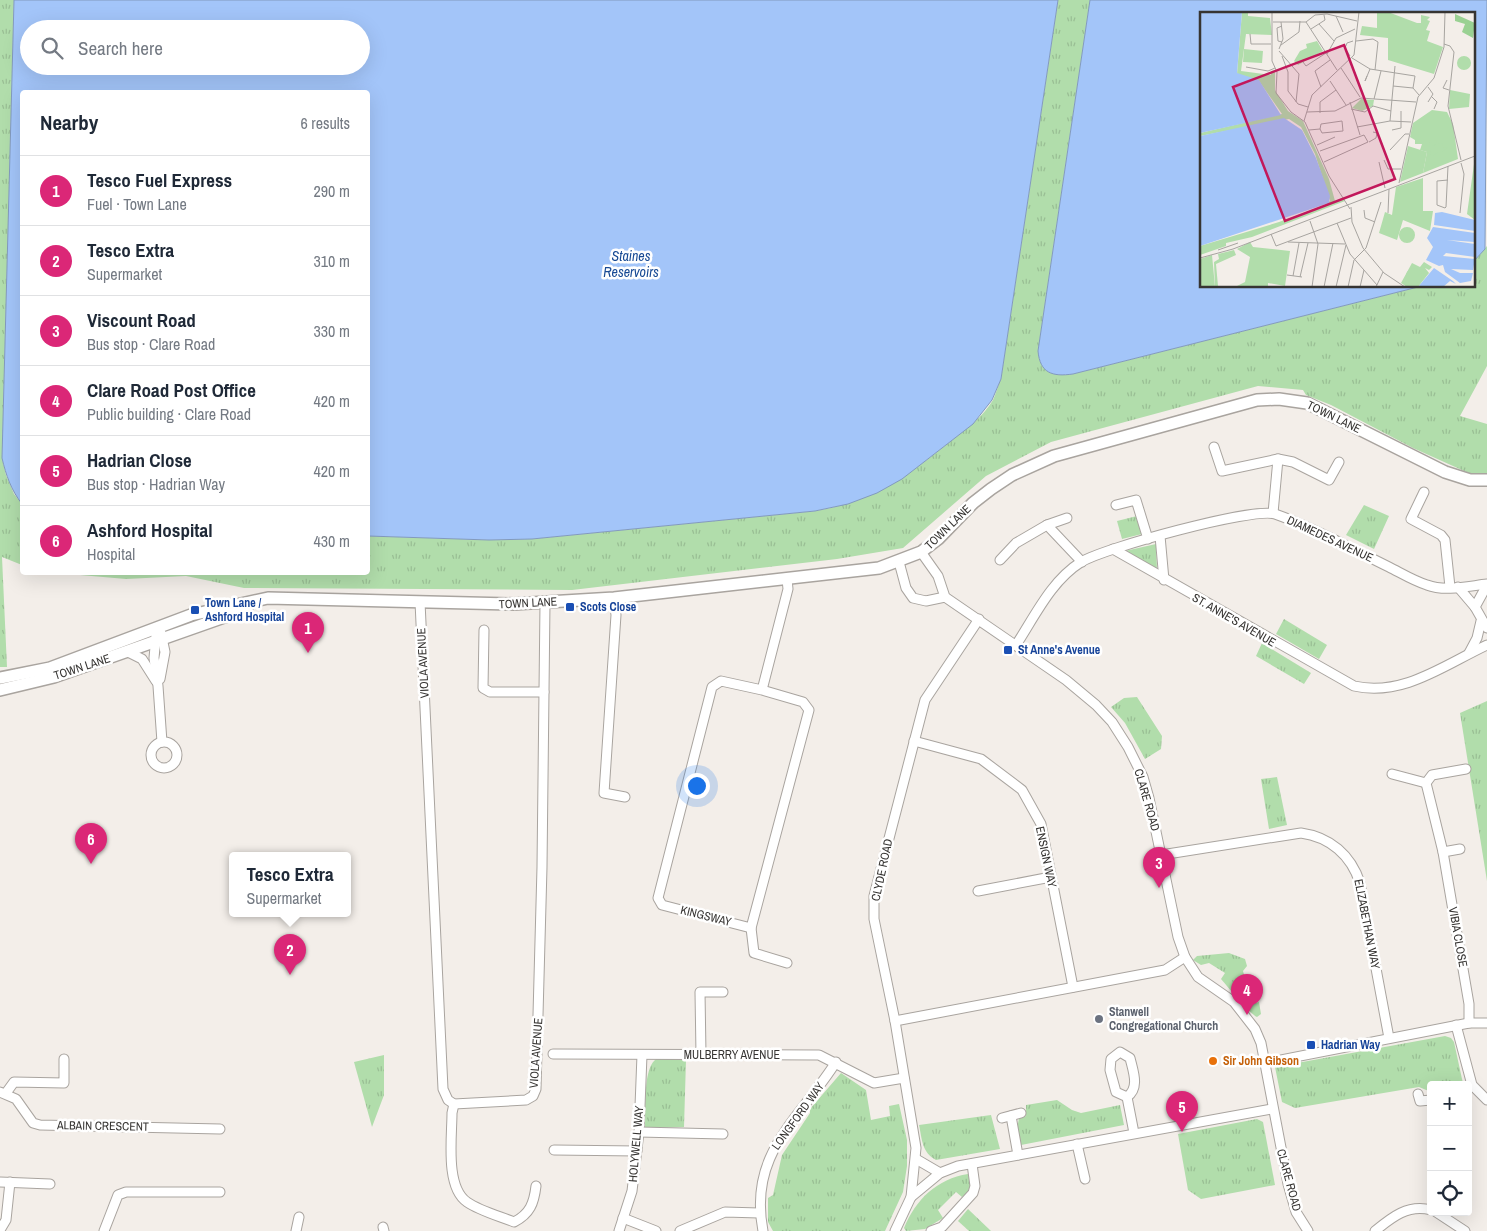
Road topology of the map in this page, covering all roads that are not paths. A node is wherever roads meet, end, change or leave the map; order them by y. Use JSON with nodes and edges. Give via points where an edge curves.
{"nodes":[{"id":1,"x":1214,"y":448,"type":"dead end"},
{"id":2,"x":1278,"y":459,"type":"junction"},
{"id":3,"x":1339,"y":462,"type":"dead end"},
{"id":4,"x":1487,"y":480,"type":"edge"},
{"id":5,"x":1424,"y":492,"type":"dead end"},
{"id":6,"x":1116,"y":505,"type":"dead end"},
{"id":7,"x":1273,"y":513,"type":"junction"},
{"id":8,"x":1067,"y":518,"type":"dead end"},
{"id":9,"x":1047,"y":525,"type":"junction"},
{"id":10,"x":1160,"y":536,"type":"junction"},
{"id":11,"x":1148,"y":540,"type":"junction"},
{"id":12,"x":1113,"y":550,"type":"junction"},
{"id":13,"x":921,"y":552,"type":"junction"},
{"id":14,"x":1000,"y":560,"type":"dead end"},
{"id":15,"x":899,"y":562,"type":"junction"},
{"id":16,"x":1082,"y":562,"type":"junction"},
{"id":17,"x":787,"y":579,"type":"junction"},
{"id":18,"x":1164,"y":580,"type":"junction"},
{"id":19,"x":1487,"y":584,"type":"edge"},
{"id":20,"x":1454,"y":587,"type":"junction"},
{"id":21,"x":945,"y":597,"type":"junction"},
{"id":22,"x":614,"y":598,"type":"junction"},
{"id":23,"x":420,"y":602,"type":"junction"},
{"id":24,"x":545,"y":603,"type":"junction"},
{"id":25,"x":1475,"y":607,"type":"junction"},
{"id":26,"x":979,"y":619,"type":"junction"},
{"id":27,"x":1484,"y":624,"type":"edge"},
{"id":28,"x":484,"y":630,"type":"dead end"},
{"id":29,"x":159,"y":636,"type":"junction"},
{"id":30,"x":1016,"y":645,"type":"junction"},
{"id":31,"x":1487,"y":645,"type":"edge"},
{"id":32,"x":128,"y":652,"type":"junction"},
{"id":33,"x":1469,"y":653,"type":"junction"},
{"id":34,"x":0,"y":678,"type":"edge"},
{"id":35,"x":158,"y":686,"type":"junction"},
{"id":36,"x":0,"y":690,"type":"edge"},
{"id":37,"x":762,"y":690,"type":"junction"},
{"id":38,"x":544,"y":692,"type":"junction"},
{"id":39,"x":914,"y":741,"type":"junction"},
{"id":40,"x":162,"y":742,"type":"dead end"},
{"id":41,"x":1466,"y":769,"type":"dead end"},
{"id":42,"x":1392,"y":774,"type":"dead end"},
{"id":43,"x":1426,"y":783,"type":"junction"},
{"id":44,"x":625,"y":796,"type":"dead end"},
{"id":45,"x":1460,"y":850,"type":"dead end"},
{"id":46,"x":1443,"y":852,"type":"junction"},
{"id":47,"x":1161,"y":854,"type":"junction"},
{"id":48,"x":1051,"y":877,"type":"junction"},
{"id":49,"x":978,"y":891,"type":"dead end"},
{"id":50,"x":751,"y":928,"type":"junction"},
{"id":51,"x":1185,"y":957,"type":"junction"},
{"id":52,"x":787,"y":963,"type":"dead end"},
{"id":53,"x":1073,"y":987,"type":"junction"},
{"id":54,"x":723,"y":992,"type":"dead end"},
{"id":55,"x":895,"y":1021,"type":"junction"},
{"id":56,"x":1469,"y":1023,"type":"junction"},
{"id":57,"x":1487,"y":1023,"type":"edge"},
{"id":58,"x":1456,"y":1026,"type":"junction"},
{"id":59,"x":1389,"y":1038,"type":"junction"},
{"id":60,"x":553,"y":1054,"type":"dead end"},
{"id":61,"x":701,"y":1054,"type":"junction"},
{"id":62,"x":642,"y":1055,"type":"junction"},
{"id":63,"x":64,"y":1059,"type":"dead end"},
{"id":64,"x":836,"y":1062,"type":"junction"},
{"id":65,"x":1265,"y":1063,"type":"junction"},
{"id":66,"x":904,"y":1078,"type":"junction"},
{"id":67,"x":1469,"y":1081,"type":"edge"},
{"id":68,"x":1472,"y":1089,"type":"edge"},
{"id":69,"x":3,"y":1092,"type":"edge"},
{"id":70,"x":1418,"y":1094,"type":"dead end"},
{"id":71,"x":1127,"y":1097,"type":"junction"},
{"id":72,"x":1487,"y":1100,"type":"edge"},
{"id":73,"x":1427,"y":1101,"type":"edge"},
{"id":74,"x":454,"y":1104,"type":"junction"},
{"id":75,"x":1272,"y":1108,"type":"junction"},
{"id":76,"x":1021,"y":1113,"type":"dead end"},
{"id":77,"x":220,"y":1129,"type":"dead end"},
{"id":78,"x":639,"y":1132,"type":"junction"},
{"id":79,"x":1134,"y":1133,"type":"junction"},
{"id":80,"x":723,"y":1134,"type":"dead end"},
{"id":81,"x":1078,"y":1144,"type":"junction"},
{"id":82,"x":554,"y":1150,"type":"dead end"},
{"id":83,"x":637,"y":1151,"type":"junction"},
{"id":84,"x":1018,"y":1155,"type":"junction"},
{"id":85,"x":916,"y":1159,"type":"junction"},
{"id":86,"x":972,"y":1164,"type":"junction"},
{"id":87,"x":940,"y":1173,"type":"junction"},
{"id":88,"x":1085,"y":1179,"type":"dead end"},
{"id":89,"x":5,"y":1182,"type":"edge"},
{"id":90,"x":50,"y":1184,"type":"dead end"},
{"id":91,"x":536,"y":1186,"type":"dead end"},
{"id":92,"x":220,"y":1192,"type":"dead end"},
{"id":93,"x":910,"y":1197,"type":"junction"},
{"id":94,"x":1427,"y":1209,"type":"edge"},
{"id":95,"x":759,"y":1213,"type":"junction"},
{"id":96,"x":1442,"y":1216,"type":"edge"},
{"id":97,"x":300,"y":1217,"type":"dead end"},
{"id":98,"x":623,"y":1218,"type":"junction"},
{"id":99,"x":512,"y":1226,"type":"edge"},
{"id":100,"x":0,"y":1230,"type":"edge"},
{"id":101,"x":104,"y":1231,"type":"edge"},
{"id":102,"x":296,"y":1231,"type":"edge"},
{"id":103,"x":619,"y":1231,"type":"edge"},
{"id":104,"x":656,"y":1231,"type":"edge"},
{"id":105,"x":680,"y":1231,"type":"edge"},
{"id":106,"x":763,"y":1231,"type":"edge"},
{"id":107,"x":895,"y":1231,"type":"edge"},
{"id":108,"x":931,"y":1231,"type":"edge"},
{"id":109,"x":1308,"y":1231,"type":"edge"},
{"id":110,"x":1375,"y":1231,"type":"edge"},
{"id":111,"x":1465,"y":1231,"type":"edge"}],
"edges":[{"from":1,"to":2,"type":"street","via":[[1222,471]]},
{"from":2,"to":3,"type":"street","via":[[1294,462],[1329,480]]},
{"from":2,"to":7,"type":"street"},
{"from":4,"to":13,"type":"main road","name":"TOWN LANE","via":[[1470,480],[1445,472],[1307,403],[1279,398],[1257,400],[1035,463],[1012,474],[973,503]]},
{"from":5,"to":20,"type":"street","via":[[1411,520],[1445,540]]},
{"from":6,"to":11,"type":"street","via":[[1136,500]]},
{"from":7,"to":10,"type":"street","name":"DIAMEDES AVENUE","via":[[1249,514],[1173,529]]},
{"from":7,"to":20,"type":"street","name":"DIAMEDES AVENUE","via":[[1428,586]]},
{"from":8,"to":9,"type":"street"},
{"from":9,"to":14,"type":"street","via":[[1016,543]]},
{"from":9,"to":16,"type":"street"},
{"from":10,"to":11,"type":"street","name":"DIAMEDES AVENUE"},
{"from":10,"to":18,"type":"street"},
{"from":11,"to":12,"type":"street","name":"DIAMEDES AVENUE"},
{"from":12,"to":16,"type":"street"},
{"from":12,"to":18,"type":"street","name":"ST. ANNE'S AVENUE"},
{"from":13,"to":15,"type":"main road","name":"TOWN LANE"},
{"from":13,"to":21,"type":"street","via":[[938,576]]},
{"from":15,"to":17,"type":"main road","name":"TOWN LANE","via":[[879,568]]},
{"from":15,"to":21,"type":"street","via":[[906,588],[913,598]]},
{"from":16,"to":30,"type":"street","via":[[1056,583]]},
{"from":17,"to":22,"type":"main road","name":"TOWN LANE"},
{"from":17,"to":37,"type":"street","via":[[788,589]]},
{"from":18,"to":33,"type":"street","name":"ST. ANNE'S AVENUE","via":[[1354,686],[1380,690],[1400,686]]},
{"from":19,"to":20,"type":"street","name":"DIAMEDES AVENUE"},
{"from":19,"to":25,"type":"street","name":"DIAMEDES AVENUE"},
{"from":20,"to":25,"type":"street"},
{"from":21,"to":26,"type":"street","name":"CLARE ROAD"},
{"from":22,"to":24,"type":"main road","name":"TOWN LANE"},
{"from":22,"to":44,"type":"street","via":[[616,615],[604,793]]},
{"from":23,"to":24,"type":"main road","name":"TOWN LANE","via":[[478,605]]},
{"from":23,"to":29,"type":"main road","name":"TOWN LANE","via":[[285,600],[239,610]]},
{"from":23,"to":74,"type":"street","name":"VIOLA AVENUE","via":[[443,1089]]},
{"from":24,"to":38,"type":"street","name":"VIOLA AVENUE"},
{"from":25,"to":27,"type":"street"},
{"from":26,"to":30,"type":"street","name":"CLARE ROAD"},
{"from":26,"to":39,"type":"street","name":"CLYDE ROAD","via":[[924,700]]},
{"from":27,"to":33,"type":"street"},
{"from":28,"to":38,"type":"street","via":[[483,688],[490,692]]},
{"from":29,"to":32,"type":"main road","name":"TOWN LANE"},
{"from":29,"to":34,"type":"main road","name":"TOWN LANE","via":[[50,668]]},
{"from":29,"to":35,"type":"street","via":[[165,652]]},
{"from":30,"to":47,"type":"street","name":"CLARE ROAD","via":[[1088,696],[1119,732],[1143,777]]},
{"from":31,"to":33,"type":"street","name":"ST. ANNE'S AVENUE"},
{"from":32,"to":35,"type":"street","via":[[142,659]]},
{"from":32,"to":36,"type":"main road","name":"TOWN LANE"},
{"from":35,"to":40,"type":"street"},
{"from":37,"to":50,"type":"street","name":"KINGSWAY","via":[[803,702],[809,710]]},
{"from":37,"to":50,"type":"street","name":"KINGSWAY","via":[[721,681],[712,686],[658,898],[662,905]]},
{"from":38,"to":74,"type":"street","name":"VIOLA AVENUE","via":[[536,1089],[526,1100]]},
{"from":39,"to":48,"type":"street","name":"ENSIGN WAY","via":[[981,759],[1022,790],[1041,824]]},
{"from":39,"to":55,"type":"street","name":"CLYDE ROAD","via":[[874,896],[874,919]]},
{"from":41,"to":43,"type":"street","via":[[1432,775]]},
{"from":42,"to":43,"type":"street"},
{"from":43,"to":46,"type":"street","name":"VIBIA CLOSE"},
{"from":45,"to":46,"type":"street"},
{"from":46,"to":56,"type":"street","name":"VIBIA CLOSE","via":[[1469,1004]]},
{"from":47,"to":51,"type":"street","name":"CLARE ROAD"},
{"from":47,"to":59,"type":"street","name":"ELIZABETHAN WAY","via":[[1301,834],[1321,838],[1339,850],[1352,862],[1360,883]]},
{"from":48,"to":49,"type":"street"},
{"from":48,"to":53,"type":"street","name":"ENSIGN WAY"},
{"from":50,"to":52,"type":"street","via":[[754,953]]},
{"from":51,"to":53,"type":"street","via":[[1165,970]]},
{"from":51,"to":65,"type":"street","name":"CLARE ROAD","via":[[1198,977],[1234,1002],[1249,1018],[1261,1043]]},
{"from":53,"to":55,"type":"street"},
{"from":54,"to":61,"type":"street","via":[[700,992]]},
{"from":55,"to":66,"type":"street","name":"CLYDE ROAD"},
{"from":56,"to":57,"type":"street"},
{"from":56,"to":58,"type":"street"},
{"from":58,"to":59,"type":"street"},
{"from":58,"to":67,"type":"street"},
{"from":59,"to":65,"type":"street"},
{"from":60,"to":62,"type":"street","name":"MULBERRY AVENUE"},
{"from":61,"to":62,"type":"street","name":"MULBERRY AVENUE"},
{"from":61,"to":64,"type":"street","name":"MULBERRY AVENUE","via":[[819,1055]]},
{"from":62,"to":78,"type":"street","name":"HOLYWELL WAY"},
{"from":63,"to":69,"type":"street","via":[[64,1082],[14,1082]]},
{"from":64,"to":66,"type":"street","name":"MULBERRY AVENUE","via":[[874,1083]]},
{"from":64,"to":95,"type":"street","name":"LONGFORD WAY","via":[[772,1151],[760,1188]]},
{"from":65,"to":75,"type":"street","name":"CLARE ROAD"},
{"from":66,"to":85,"type":"street","name":"CLYDE ROAD"},
{"from":68,"to":72,"type":"street"},
{"from":69,"to":77,"type":"street","name":"ALBAIN CRESCENT","via":[[16,1099],[33,1123],[40,1125]]},
{"from":70,"to":73,"type":"street","via":[[1420,1102]]},
{"from":71,"to":71,"type":"street","via":[[1133,1090],[1134,1080],[1130,1058],[1120,1052],[1111,1059],[1110,1070],[1116,1092]]},
{"from":71,"to":79,"type":"street"},
{"from":74,"to":99,"type":"street","via":[[452,1181],[456,1190],[468,1203]]},
{"from":75,"to":79,"type":"street"},
{"from":75,"to":109,"type":"street","name":"CLARE ROAD","via":[[1296,1212]]},
{"from":76,"to":84,"type":"street","via":[[1006,1117]]},
{"from":78,"to":80,"type":"street"},
{"from":78,"to":83,"type":"street","name":"HOLYWELL WAY"},
{"from":79,"to":81,"type":"street"},
{"from":81,"to":84,"type":"street"},
{"from":81,"to":88,"type":"street"},
{"from":82,"to":83,"type":"street"},
{"from":83,"to":98,"type":"street","name":"HOLYWELL WAY","via":[[632,1191]]},
{"from":84,"to":86,"type":"street"},
{"from":85,"to":87,"type":"street"},
{"from":85,"to":93,"type":"street","name":"CLYDE ROAD"},
{"from":86,"to":87,"type":"street"},
{"from":86,"to":108,"type":"street","via":[[973,1193],[942,1227]]},
{"from":87,"to":93,"type":"street"},
{"from":89,"to":90,"type":"street"},
{"from":89,"to":100,"type":"street","via":[[6,1220]]},
{"from":91,"to":99,"type":"street","via":[[532,1206]]},
{"from":92,"to":101,"type":"street","via":[[126,1192],[118,1195]]},
{"from":93,"to":107,"type":"street"},
{"from":94,"to":110,"type":"street","via":[[1402,1211]]},
{"from":95,"to":105,"type":"street","via":[[725,1212]]},
{"from":95,"to":106,"type":"street","name":"LONGFORD WAY"},
{"from":96,"to":111,"type":"street"},
{"from":97,"to":102,"type":"street"},
{"from":98,"to":103,"type":"street","name":"HOLYWELL WAY"},
{"from":98,"to":104,"type":"street"}]}
